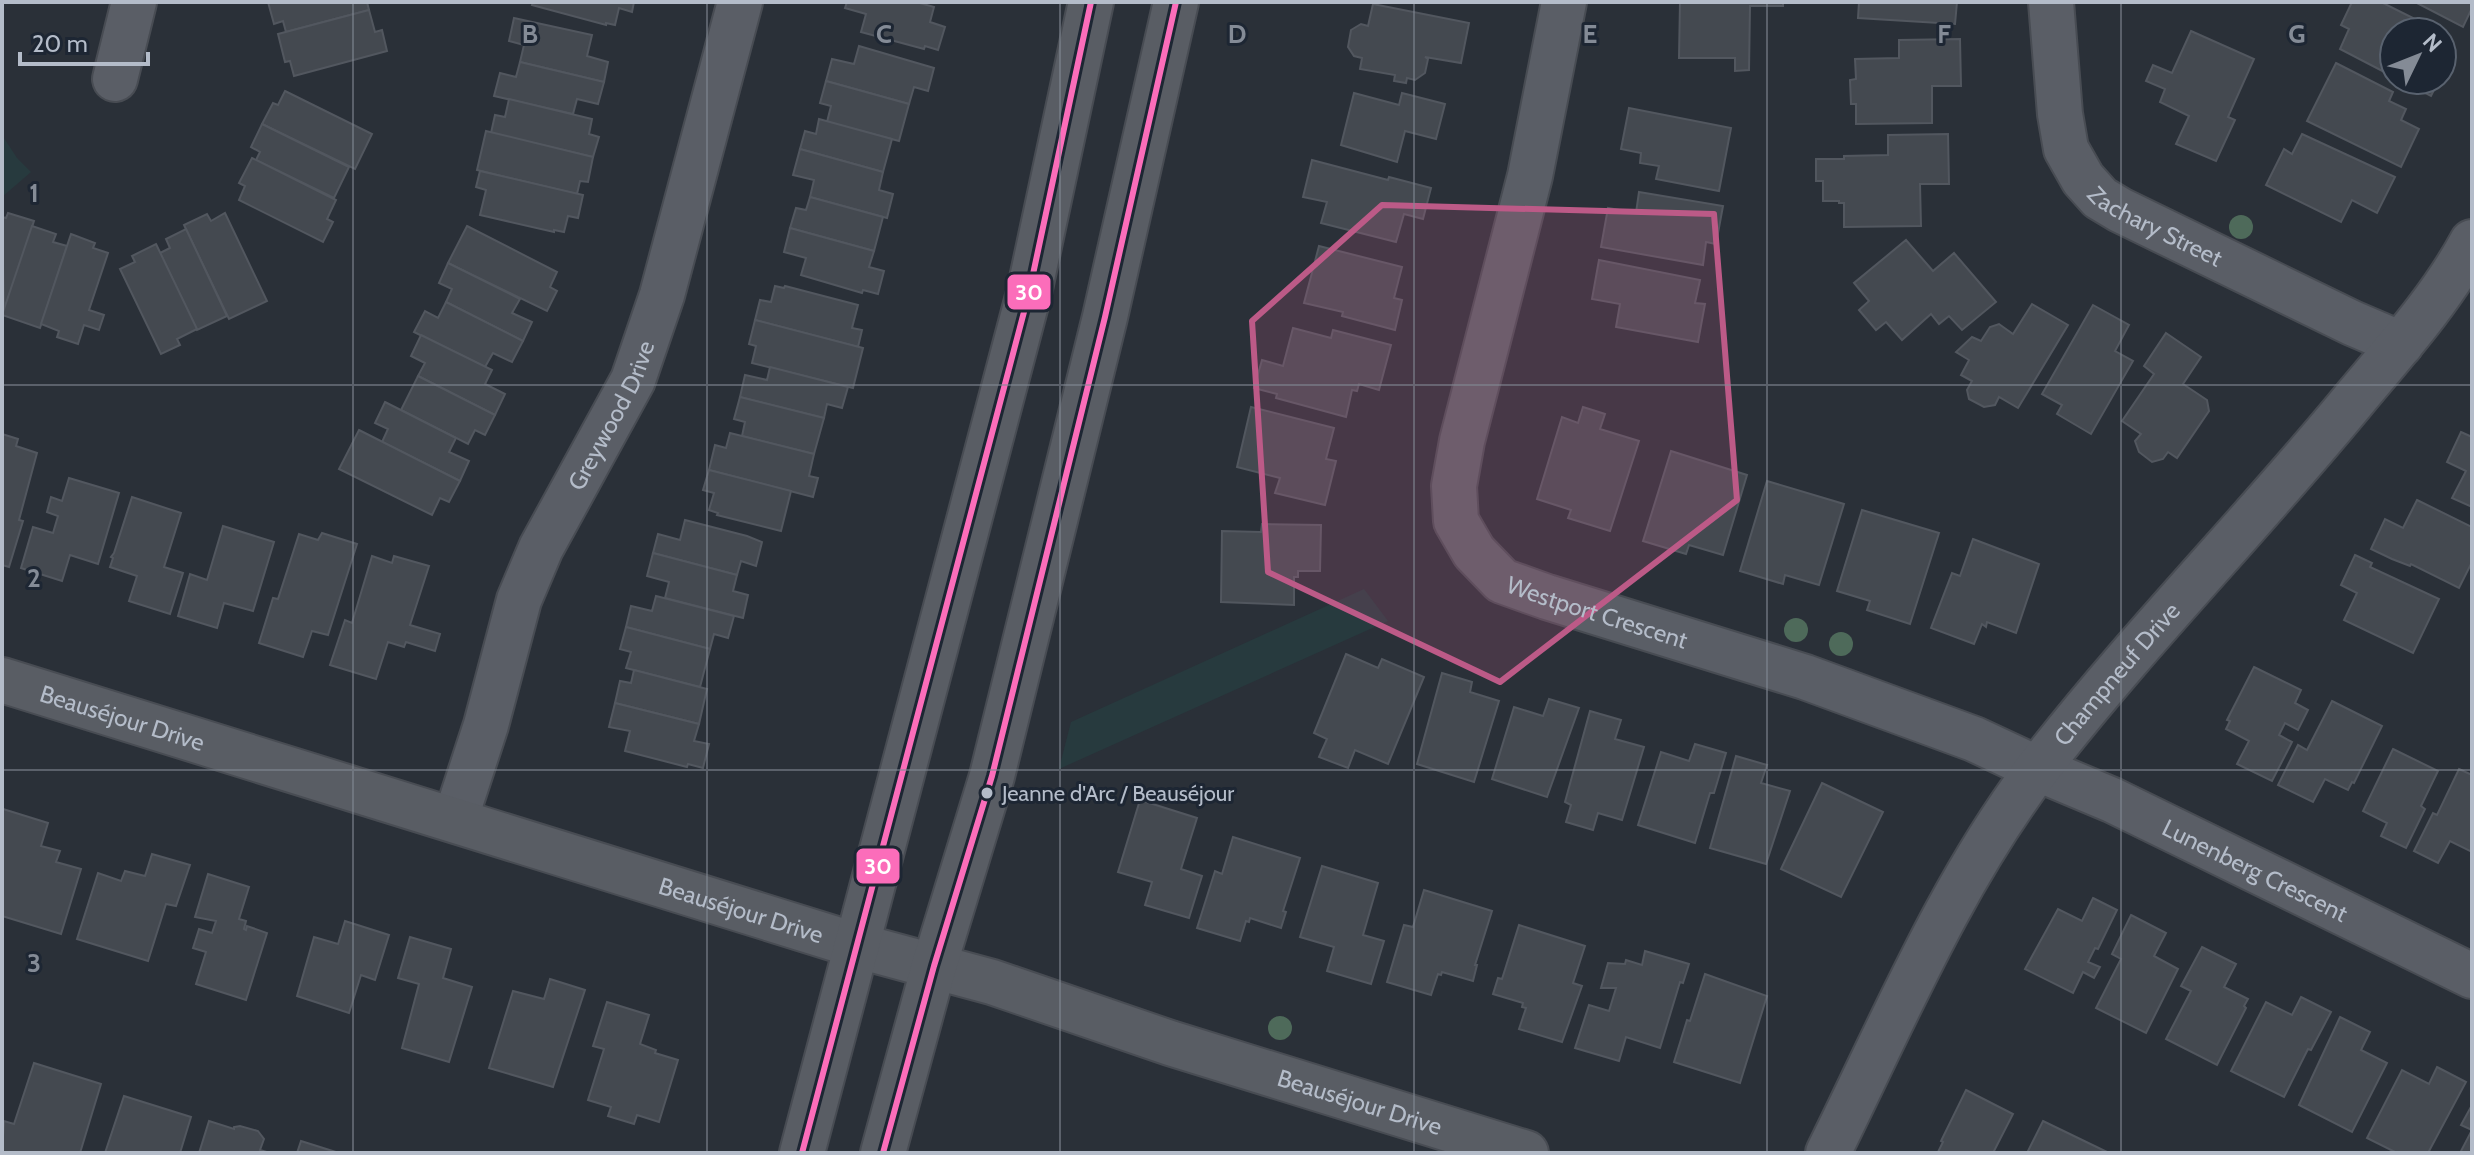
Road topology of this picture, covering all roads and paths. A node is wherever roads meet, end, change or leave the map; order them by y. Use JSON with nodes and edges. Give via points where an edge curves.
{"nodes":[{"id":1,"x":134,"y":2,"type":"edge"},
{"id":2,"x":740,"y":2,"type":"edge"},
{"id":3,"x":1091,"y":2,"type":"edge"},
{"id":4,"x":1176,"y":2,"type":"edge"},
{"id":5,"x":1564,"y":2,"type":"edge"},
{"id":6,"x":2051,"y":2,"type":"edge"},
{"id":7,"x":115,"y":79,"type":"dead end"},
{"id":8,"x":2472,"y":242,"type":"edge"},
{"id":9,"x":2401,"y":344,"type":"junction"},
{"id":10,"x":2,"y":680,"type":"edge"},
{"id":11,"x":2038,"y":769,"type":"junction"},
{"id":12,"x":455,"y":820,"type":"junction"},
{"id":13,"x":855,"y":945,"type":"junction"},
{"id":14,"x":934,"y":966,"type":"junction"},
{"id":15,"x":2472,"y":976,"type":"edge"},
{"id":16,"x":802,"y":1153,"type":"edge"},
{"id":17,"x":883,"y":1153,"type":"edge"},
{"id":18,"x":1526,"y":1153,"type":"edge"},
{"id":19,"x":1828,"y":1153,"type":"edge"}],
"edges":[{"from":1,"to":7,"type":"street"},
{"from":2,"to":12,"type":"street","name":"Greywood Drive","via":[[662,295],[633,380],[541,548],[519,600]]},
{"from":3,"to":13,"type":"main road","via":[[1029,293]]},
{"from":4,"to":14,"type":"main road","via":[[992,776]]},
{"from":5,"to":11,"type":"street","name":"Westport Crescent","via":[[1530,176],[1454,486],[1456,521],[1474,552],[1502,581],[1805,677],[1974,739]]},
{"from":6,"to":9,"type":"street","name":"Zachary Street","via":[[2066,149],[2100,198]]},
{"from":8,"to":9,"type":"street","name":"Champneuf Drive"},
{"from":9,"to":11,"type":"street","name":"Champneuf Drive"},
{"from":10,"to":12,"type":"main road","name":"Beauséjour Drive"},
{"from":11,"to":15,"type":"street","name":"Lunenberg Crescent","via":[[2126,806]]},
{"from":11,"to":19,"type":"street","name":"Champneuf Drive","via":[[1940,927]]},
{"from":12,"to":13,"type":"main road","name":"Beauséjour Drive"},
{"from":13,"to":14,"type":"main road","name":"Beauséjour Drive"},
{"from":13,"to":16,"type":"main road"},
{"from":14,"to":17,"type":"main road"},
{"from":14,"to":18,"type":"main road","name":"Beauséjour Drive"}]}
